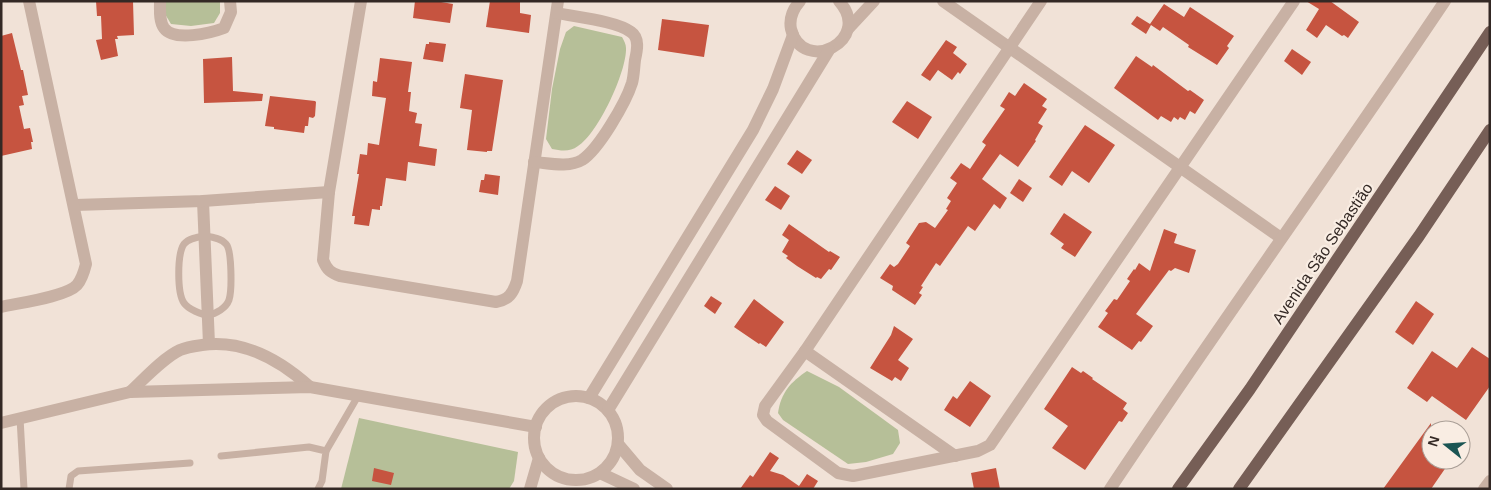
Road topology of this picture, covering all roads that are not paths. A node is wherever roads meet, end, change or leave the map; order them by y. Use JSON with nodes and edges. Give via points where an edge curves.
{"nodes":[{"id":1,"x":29,"y":1,"type":"edge"},
{"id":2,"x":160,"y":1,"type":"edge"},
{"id":3,"x":230,"y":1,"type":"edge"},
{"id":4,"x":360,"y":1,"type":"edge"},
{"id":5,"x":839,"y":1,"type":"edge"},
{"id":6,"x":874,"y":1,"type":"edge"},
{"id":7,"x":943,"y":1,"type":"edge"},
{"id":8,"x":1041,"y":1,"type":"edge"},
{"id":9,"x":1294,"y":1,"type":"edge"},
{"id":10,"x":1445,"y":1,"type":"edge"},
{"id":11,"x":797,"y":3,"type":"edge"},
{"id":12,"x":558,"y":7,"type":"edge"},
{"id":13,"x":848,"y":29,"type":"junction"},
{"id":14,"x":1490,"y":32,"type":"edge"},
{"id":15,"x":793,"y":35,"type":"junction"},
{"id":16,"x":1008,"y":48,"type":"junction"},
{"id":17,"x":830,"y":50,"type":"junction"},
{"id":18,"x":1490,"y":130,"type":"edge"},
{"id":19,"x":534,"y":162,"type":"junction"},
{"id":20,"x":1180,"y":168,"type":"junction"},
{"id":21,"x":329,"y":192,"type":"junction"},
{"id":22,"x":203,"y":201,"type":"junction"},
{"id":23,"x":75,"y":205,"type":"junction"},
{"id":24,"x":205,"y":236,"type":"junction"},
{"id":25,"x":1281,"y":238,"type":"junction"},
{"id":26,"x":1,"y":307,"type":"edge"},
{"id":27,"x":208,"y":315,"type":"junction"},
{"id":28,"x":209,"y":344,"type":"junction"},
{"id":29,"x":805,"y":351,"type":"junction"},
{"id":30,"x":310,"y":387,"type":"junction"},
{"id":31,"x":130,"y":392,"type":"junction"},
{"id":32,"x":358,"y":396,"type":"junction"},
{"id":33,"x":589,"y":398,"type":"junction"},
{"id":34,"x":608,"y":410,"type":"junction"},
{"id":35,"x":20,"y":418,"type":"junction"},
{"id":36,"x":1,"y":424,"type":"edge"},
{"id":37,"x":536,"y":427,"type":"junction"},
{"id":38,"x":618,"y":444,"type":"junction"},
{"id":39,"x":326,"y":451,"type":"junction"},
{"id":40,"x":221,"y":456,"type":"dead end"},
{"id":41,"x":955,"y":456,"type":"junction"},
{"id":42,"x":539,"y":458,"type":"junction"},
{"id":43,"x":190,"y":463,"type":"dead end"},
{"id":44,"x":600,"y":473,"type":"junction"},
{"id":45,"x":1490,"y":481,"type":"edge"},
{"id":46,"x":567,"y":485,"type":"edge"},
{"id":47,"x":24,"y":489,"type":"edge"},
{"id":48,"x":69,"y":489,"type":"edge"},
{"id":49,"x":318,"y":489,"type":"edge"},
{"id":50,"x":530,"y":489,"type":"edge"},
{"id":51,"x":634,"y":489,"type":"edge"},
{"id":52,"x":667,"y":489,"type":"edge"},
{"id":53,"x":1110,"y":489,"type":"edge"},
{"id":54,"x":1178,"y":489,"type":"edge"},
{"id":55,"x":1239,"y":489,"type":"edge"},
{"id":56,"x":1484,"y":489,"type":"edge"}],
"edges":[{"from":1,"to":23,"type":"street"},
{"from":2,"to":3,"type":"street","via":[[162,26],[166,31],[180,35],[209,33],[224,28],[231,12]]},
{"from":4,"to":21,"type":"street"},
{"from":5,"to":13,"type":"street","via":[[848,18]]},
{"from":6,"to":13,"type":"street"},
{"from":7,"to":16,"type":"street"},
{"from":8,"to":16,"type":"street"},
{"from":9,"to":20,"type":"street"},
{"from":10,"to":25,"type":"street"},
{"from":11,"to":15,"type":"street","via":[[791,15]]},
{"from":12,"to":19,"type":"street"},
{"from":12,"to":19,"type":"street","via":[[632,32],[638,49],[631,84],[616,118],[584,159],[575,164]]},
{"from":13,"to":17,"type":"street","via":[[838,46]]},
{"from":14,"to":54,"type":"main road","name":"Avenida São Sebastião","via":[[1250,389]]},
{"from":15,"to":17,"type":"street","via":[[808,50]]},
{"from":15,"to":33,"type":"street","via":[[773,89],[753,130]]},
{"from":16,"to":20,"type":"street"},
{"from":16,"to":29,"type":"street"},
{"from":17,"to":34,"type":"street"},
{"from":18,"to":55,"type":"main road","via":[[1419,236]]},
{"from":19,"to":21,"type":"street","via":[[517,281],[510,297],[504,301],[340,276],[328,270],[323,260]]},
{"from":20,"to":25,"type":"street"},
{"from":20,"to":41,"type":"street","via":[[995,440],[985,448]]},
{"from":21,"to":22,"type":"street"},
{"from":22,"to":23,"type":"street"},
{"from":22,"to":24,"type":"street"},
{"from":23,"to":26,"type":"street","via":[[86,264],[79,282],[60,294]]},
{"from":24,"to":27,"type":"street"},
{"from":24,"to":27,"type":"lane","via":[[227,244],[230,251],[228,301],[222,310]]},
{"from":24,"to":27,"type":"lane","via":[[185,243],[179,262],[181,295],[185,304]]},
{"from":25,"to":53,"type":"street"},
{"from":27,"to":28,"type":"street"},
{"from":28,"to":30,"type":"street","via":[[229,344],[259,352],[297,375]]},
{"from":28,"to":31,"type":"street","via":[[192,346],[174,354]]},
{"from":29,"to":41,"type":"street"},
{"from":29,"to":41,"type":"street","via":[[766,406],[764,418],[838,474],[853,476]]},
{"from":30,"to":31,"type":"street"},
{"from":30,"to":32,"type":"street"},
{"from":31,"to":35,"type":"street"},
{"from":32,"to":37,"type":"street"},
{"from":32,"to":39,"type":"lane"},
{"from":33,"to":34,"type":"street"},
{"from":33,"to":37,"type":"street","via":[[562,398],[541,415]]},
{"from":34,"to":38,"type":"street","via":[[618,431]]},
{"from":35,"to":36,"type":"street"},
{"from":35,"to":47,"type":"lane"},
{"from":37,"to":42,"type":"street","via":[[534,438]]},
{"from":38,"to":44,"type":"street","via":[[612,460]]},
{"from":38,"to":52,"type":"street","via":[[640,470]]},
{"from":39,"to":40,"type":"lane","via":[[309,447]]},
{"from":39,"to":49,"type":"lane"},
{"from":42,"to":46,"type":"street"},
{"from":42,"to":50,"type":"street"},
{"from":43,"to":48,"type":"lane","via":[[78,470],[71,476]]},
{"from":44,"to":46,"type":"street"},
{"from":44,"to":51,"type":"street"},
{"from":45,"to":56,"type":"street"}]}
